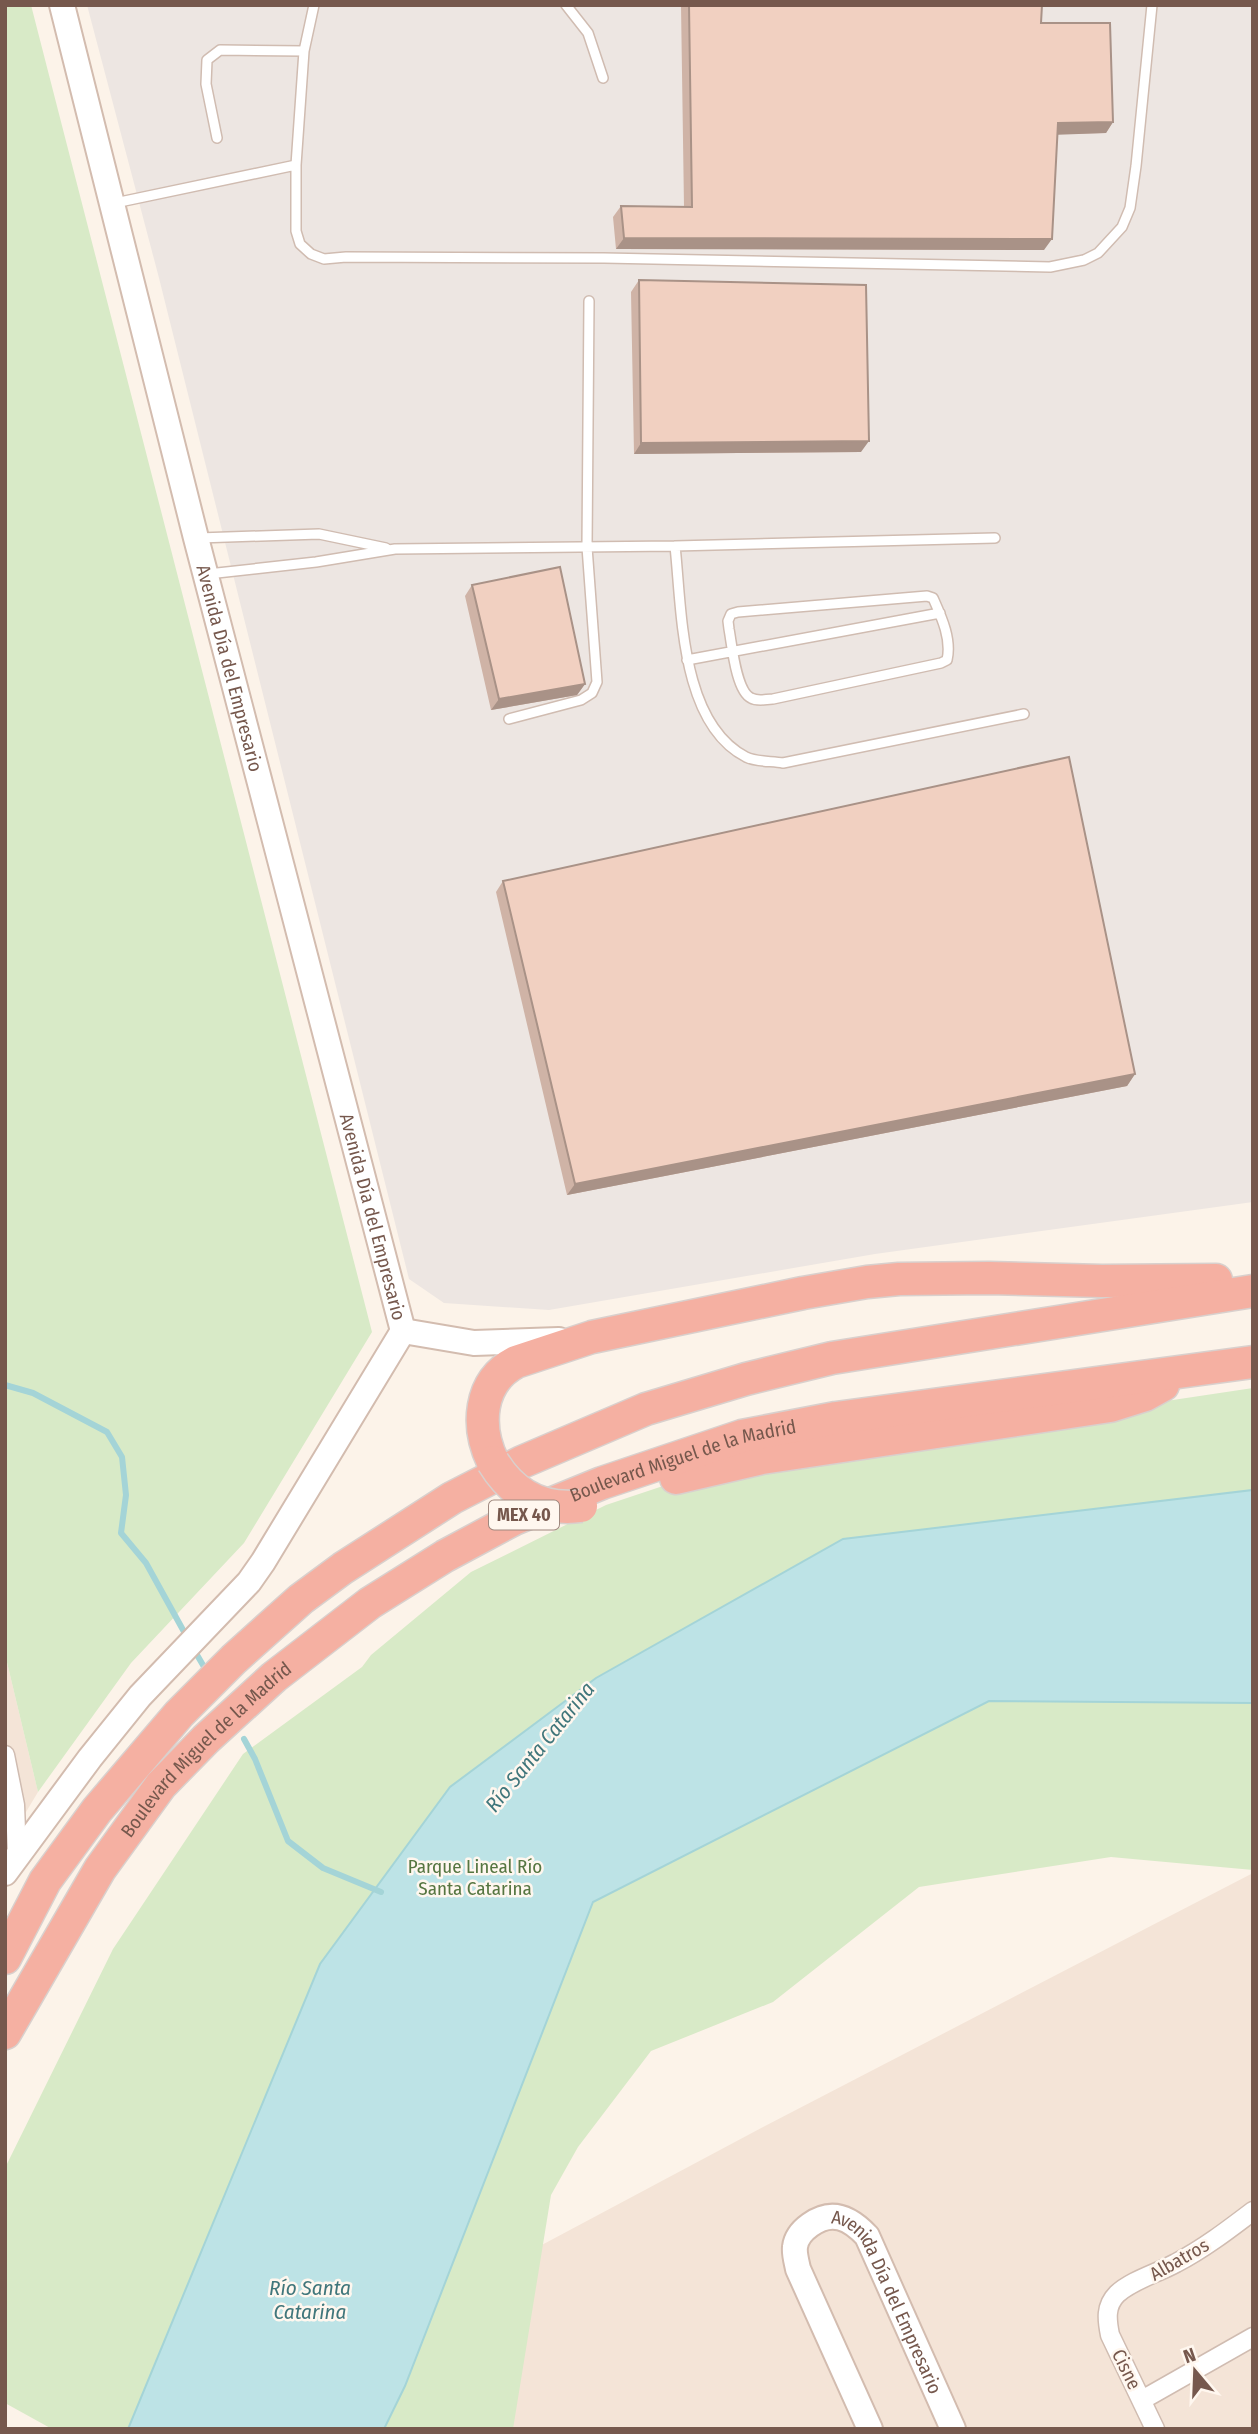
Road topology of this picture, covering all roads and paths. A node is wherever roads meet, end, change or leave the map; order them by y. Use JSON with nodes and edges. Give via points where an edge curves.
{"nodes":[{"id":1,"x":62,"y":5,"type":"edge"},
{"id":2,"x":314,"y":5,"type":"edge"},
{"id":3,"x":566,"y":5,"type":"edge"},
{"id":4,"x":1152,"y":5,"type":"edge"},
{"id":5,"x":304,"y":51,"type":"junction"},
{"id":6,"x":603,"y":78,"type":"dead end"},
{"id":7,"x":218,"y":138,"type":"dead end"},
{"id":8,"x":296,"y":165,"type":"junction"},
{"id":9,"x":113,"y":204,"type":"junction"},
{"id":10,"x":589,"y":301,"type":"dead end"},
{"id":11,"x":196,"y":538,"type":"junction"},
{"id":12,"x":995,"y":538,"type":"dead end"},
{"id":13,"x":675,"y":546,"type":"junction"},
{"id":14,"x":587,"y":547,"type":"junction"},
{"id":15,"x":395,"y":549,"type":"junction"},
{"id":16,"x":207,"y":574,"type":"junction"},
{"id":17,"x":940,"y":613,"type":"junction"},
{"id":18,"x":734,"y":652,"type":"junction"},
{"id":19,"x":687,"y":660,"type":"junction"},
{"id":20,"x":1024,"y":715,"type":"dead end"},
{"id":21,"x":509,"y":719,"type":"dead end"},
{"id":22,"x":1253,"y":1284,"type":"edge"},
{"id":23,"x":1253,"y":1290,"type":"edge"},
{"id":24,"x":403,"y":1331,"type":"junction"},
{"id":25,"x":592,"y":1337,"type":"junction"},
{"id":26,"x":1253,"y":1362,"type":"edge"},
{"id":27,"x":1180,"y":1373,"type":"junction"},
{"id":28,"x":5,"y":1755,"type":"edge"},
{"id":29,"x":11,"y":1856,"type":"edge"},
{"id":30,"x":5,"y":1958,"type":"edge"},
{"id":31,"x":5,"y":2033,"type":"edge"},
{"id":32,"x":1253,"y":2211,"type":"edge"},
{"id":33,"x":1108,"y":2308,"type":"joint"},
{"id":34,"x":1253,"y":2337,"type":"edge"},
{"id":35,"x":1142,"y":2400,"type":"junction"},
{"id":36,"x":870,"y":2429,"type":"edge"},
{"id":37,"x":953,"y":2429,"type":"edge"},
{"id":38,"x":1155,"y":2429,"type":"edge"}],
"edges":[{"from":1,"to":9,"type":"street","name":"Avenida Día del Empresario"},
{"from":2,"to":5,"type":"lane"},
{"from":3,"to":6,"type":"lane","via":[[588,33]]},
{"from":4,"to":8,"type":"lane","via":[[1130,208],[1122,227],[1105,247],[1070,264],[324,259],[300,244],[296,231]]},
{"from":5,"to":7,"type":"lane","via":[[220,50],[206,60],[206,84]]},
{"from":5,"to":8,"type":"lane"},
{"from":8,"to":9,"type":"lane"},
{"from":9,"to":11,"type":"street","name":"Avenida Día del Empresario"},
{"from":10,"to":14,"type":"lane"},
{"from":11,"to":15,"type":"lane","via":[[319,534]]},
{"from":11,"to":16,"type":"street","name":"Avenida Día del Empresario"},
{"from":12,"to":13,"type":"lane"},
{"from":13,"to":14,"type":"lane"},
{"from":13,"to":19,"type":"lane"},
{"from":14,"to":15,"type":"lane"},
{"from":14,"to":21,"type":"lane","via":[[597,682],[593,693]]},
{"from":15,"to":16,"type":"lane"},
{"from":16,"to":24,"type":"street","name":"Avenida Día del Empresario"},
{"from":17,"to":18,"type":"lane"},
{"from":17,"to":18,"type":"lane","via":[[933,598],[927,596],[738,612],[728,621]]},
{"from":17,"to":18,"type":"lane","via":[[947,660],[773,698],[747,697]]},
{"from":18,"to":19,"type":"lane"},
{"from":19,"to":20,"type":"lane","via":[[697,698],[723,739],[747,757],[783,763]]},
{"from":22,"to":25,"type":"highway","via":[[1220,1280],[899,1279],[803,1293]]},
{"from":23,"to":30,"type":"highway","name":"Boulevard Miguel de la Madrid","number":"MEX 40","via":[[832,1358],[746,1379],[646,1409],[522,1462],[452,1499],[301,1599],[179,1714],[97,1810],[45,1881]]},
{"from":24,"to":25,"type":"street","via":[[474,1343]]},
{"from":24,"to":29,"type":"street","via":[[249,1582],[140,1696]]},
{"from":25,"to":27,"type":"highway","bridge":true,"via":[[506,1367],[492,1383],[485,1401],[483,1429],[490,1455],[513,1488],[541,1504],[581,1506],[762,1458],[1110,1406],[1145,1395]]},
{"from":26,"to":27,"type":"highway","name":"Boulevard Miguel de la Madrid","number":"MEX 40"},
{"from":27,"to":31,"type":"highway","name":"Boulevard Miguel de la Madrid","number":"MEX 40","via":[[836,1418],[742,1436],[602,1483],[514,1519],[445,1556],[370,1603],[274,1677],[161,1785],[100,1869]]},
{"from":28,"to":29,"type":"street","via":[[15,1805]]},
{"from":32,"to":33,"type":"street","name":"Albatros","via":[[1179,2262],[1117,2295]]},
{"from":33,"to":35,"type":"street","name":"Cisne","via":[[1110,2335]]},
{"from":34,"to":35,"type":"street"},
{"from":35,"to":38,"type":"street","name":"Cisne"},
{"from":36,"to":37,"type":"street","name":"Avenida Día del Empresario","via":[[798,2269],[795,2248],[802,2231],[820,2218],[840,2217],[867,2236]]}]}
